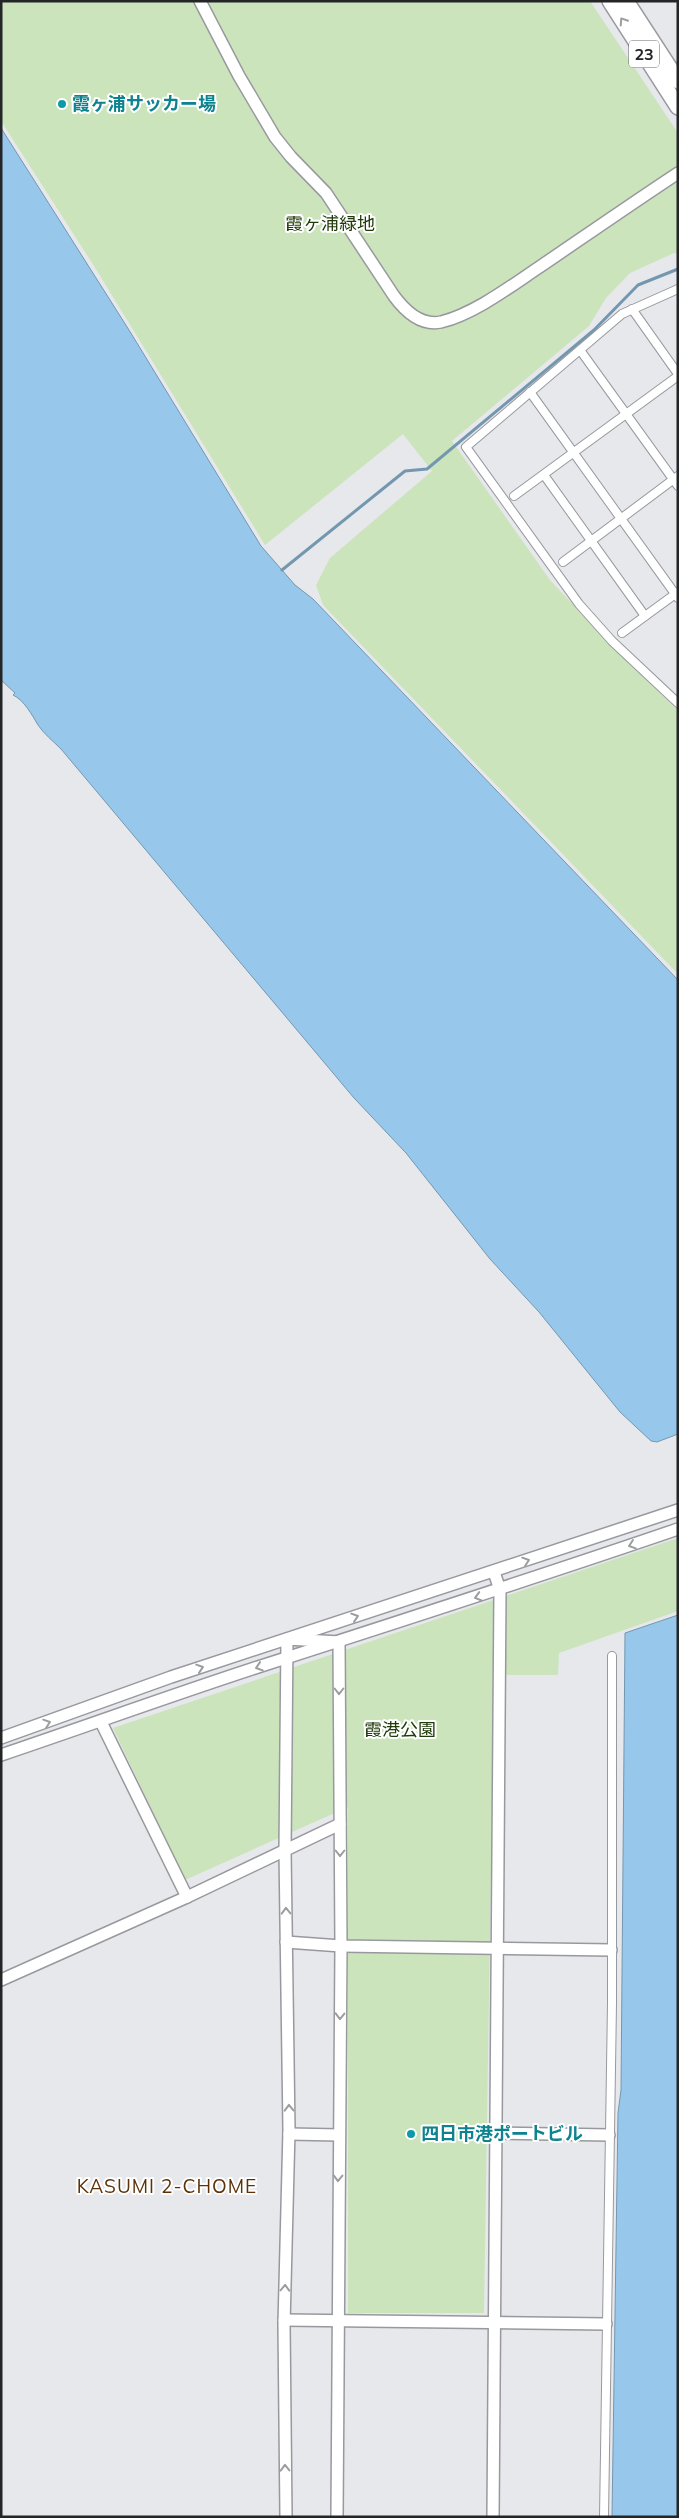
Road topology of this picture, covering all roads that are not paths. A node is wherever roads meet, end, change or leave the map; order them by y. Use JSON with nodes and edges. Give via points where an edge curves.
{"nodes":[{"id":1,"x":200,"y":1,"type":"edge"},
{"id":2,"x":610,"y":1,"type":"edge"},
{"id":3,"x":626,"y":1,"type":"edge"},
{"id":4,"x":678,"y":81,"type":"edge"},
{"id":5,"x":678,"y":107,"type":"edge"},
{"id":6,"x":678,"y":173,"type":"edge"},
{"id":7,"x":678,"y":289,"type":"edge"},
{"id":8,"x":632,"y":309,"type":"junction"},
{"id":9,"x":580,"y":350,"type":"junction"},
{"id":10,"x":678,"y":375,"type":"edge"},
{"id":11,"x":530,"y":392,"type":"junction"},
{"id":12,"x":626,"y":414,"type":"junction"},
{"id":13,"x":574,"y":453,"type":"junction"},
{"id":14,"x":544,"y":475,"type":"junction"},
{"id":15,"x":676,"y":480,"type":"edge"},
{"id":16,"x":514,"y":496,"type":"dead end"},
{"id":17,"x":621,"y":518,"type":"junction"},
{"id":18,"x":591,"y":541,"type":"junction"},
{"id":19,"x":563,"y":562,"type":"dead end"},
{"id":20,"x":677,"y":595,"type":"edge"},
{"id":21,"x":645,"y":616,"type":"junction"},
{"id":22,"x":622,"y":633,"type":"dead end"},
{"id":23,"x":678,"y":703,"type":"edge"},
{"id":24,"x":678,"y":1510,"type":"edge"},
{"id":25,"x":678,"y":1529,"type":"edge"},
{"id":26,"x":494,"y":1572,"type":"junction"},
{"id":27,"x":500,"y":1590,"type":"junction"},
{"id":28,"x":287,"y":1640,"type":"junction"},
{"id":29,"x":339,"y":1642,"type":"junction"},
{"id":30,"x":612,"y":1656,"type":"dead end"},
{"id":31,"x":287,"y":1658,"type":"junction"},
{"id":32,"x":100,"y":1722,"type":"junction"},
{"id":33,"x":1,"y":1738,"type":"edge"},
{"id":34,"x":1,"y":1755,"type":"edge"},
{"id":35,"x":340,"y":1824,"type":"junction"},
{"id":36,"x":285,"y":1851,"type":"junction"},
{"id":37,"x":186,"y":1897,"type":"junction"},
{"id":38,"x":286,"y":1942,"type":"junction"},
{"id":39,"x":341,"y":1946,"type":"junction"},
{"id":40,"x":496,"y":1950,"type":"junction"},
{"id":41,"x":611,"y":1950,"type":"junction"},
{"id":42,"x":1,"y":1980,"type":"edge"},
{"id":43,"x":494,"y":2133,"type":"junction"},
{"id":44,"x":289,"y":2134,"type":"junction"},
{"id":45,"x":609,"y":2135,"type":"junction"},
{"id":46,"x":339,"y":2136,"type":"junction"},
{"id":47,"x":284,"y":2320,"type":"junction"},
{"id":48,"x":337,"y":2321,"type":"junction"},
{"id":49,"x":494,"y":2322,"type":"junction"},
{"id":50,"x":606,"y":2324,"type":"junction"},
{"id":51,"x":286,"y":2517,"type":"edge"},
{"id":52,"x":337,"y":2517,"type":"edge"},
{"id":53,"x":492,"y":2517,"type":"edge"},
{"id":54,"x":604,"y":2517,"type":"edge"}],
"edges":[{"from":1,"to":6,"type":"street","via":[[275,137],[326,193],[394,296],[416,318],[440,322],[466,312]]},
{"from":5,"to":2,"type":"highway","number":"23","one_way":true},
{"from":3,"to":4,"type":"highway","number":"23"},
{"from":7,"to":8,"type":"street"},
{"from":8,"to":9,"type":"street"},
{"from":8,"to":10,"type":"street"},
{"from":9,"to":11,"type":"street"},
{"from":9,"to":12,"type":"street"},
{"from":10,"to":12,"type":"street"},
{"from":11,"to":13,"type":"street"},
{"from":11,"to":23,"type":"street","via":[[466,447],[579,604],[612,641]]},
{"from":12,"to":13,"type":"street"},
{"from":12,"to":15,"type":"street"},
{"from":13,"to":14,"type":"street"},
{"from":13,"to":17,"type":"street"},
{"from":14,"to":16,"type":"street"},
{"from":14,"to":18,"type":"street"},
{"from":15,"to":17,"type":"street"},
{"from":17,"to":18,"type":"street"},
{"from":17,"to":20,"type":"street"},
{"from":18,"to":19,"type":"street"},
{"from":18,"to":21,"type":"street"},
{"from":20,"to":21,"type":"street"},
{"from":21,"to":22,"type":"street"},
{"from":26,"to":24,"type":"street","one_way":true},
{"from":25,"to":27,"type":"street","one_way":true},
{"from":26,"to":27,"type":"street"},
{"from":28,"to":26,"type":"street","one_way":true},
{"from":27,"to":29,"type":"street","one_way":true},
{"from":27,"to":40,"type":"street"},
{"from":28,"to":29,"type":"street"},
{"from":28,"to":31,"type":"street"},
{"from":33,"to":28,"type":"street","one_way":true,"via":[[171,1677]]},
{"from":29,"to":31,"type":"street"},
{"from":29,"to":35,"type":"street","one_way":true},
{"from":30,"to":41,"type":"street"},
{"from":31,"to":32,"type":"street","one_way":true},
{"from":31,"to":36,"type":"street"},
{"from":32,"to":34,"type":"street"},
{"from":32,"to":37,"type":"street"},
{"from":35,"to":36,"type":"street"},
{"from":35,"to":39,"type":"street","one_way":true},
{"from":36,"to":37,"type":"street"},
{"from":38,"to":36,"type":"street","one_way":true},
{"from":37,"to":42,"type":"street"},
{"from":38,"to":39,"type":"street"},
{"from":44,"to":38,"type":"street","one_way":true},
{"from":39,"to":40,"type":"street"},
{"from":39,"to":46,"type":"street","one_way":true},
{"from":40,"to":41,"type":"street"},
{"from":40,"to":43,"type":"street"},
{"from":41,"to":45,"type":"street"},
{"from":43,"to":45,"type":"street"},
{"from":43,"to":49,"type":"street"},
{"from":44,"to":46,"type":"street"},
{"from":47,"to":44,"type":"street","one_way":true},
{"from":45,"to":50,"type":"street"},
{"from":46,"to":48,"type":"street","one_way":true},
{"from":47,"to":48,"type":"street"},
{"from":51,"to":47,"type":"street","one_way":true},
{"from":48,"to":49,"type":"street"},
{"from":48,"to":52,"type":"street"},
{"from":49,"to":50,"type":"street"},
{"from":49,"to":53,"type":"street"},
{"from":50,"to":54,"type":"street"}]}
